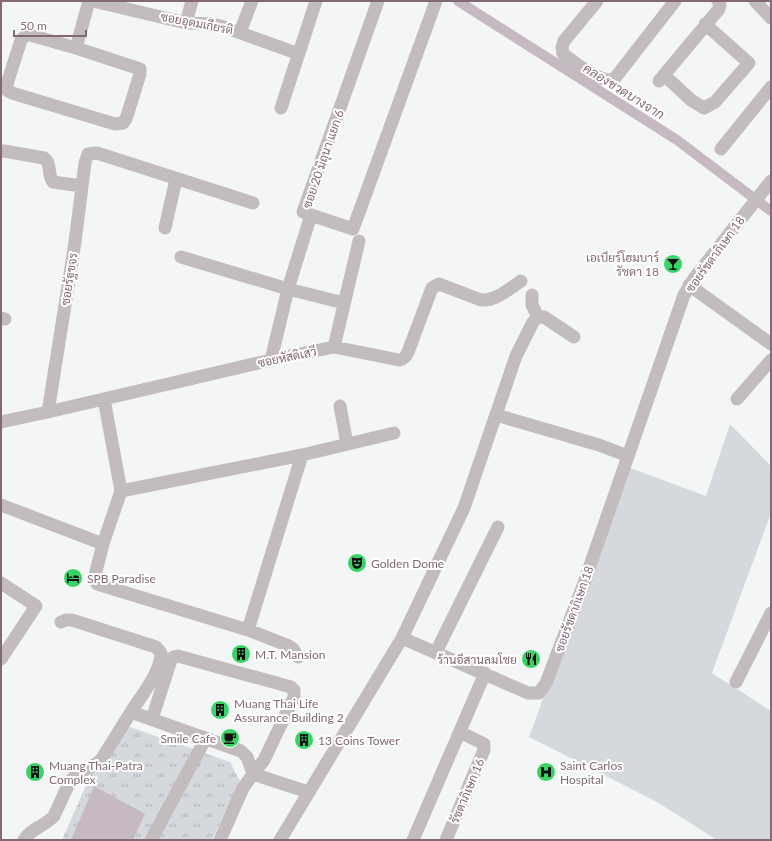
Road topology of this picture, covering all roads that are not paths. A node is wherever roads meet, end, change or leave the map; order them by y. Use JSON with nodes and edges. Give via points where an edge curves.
{"nodes":[{"id":1,"x":91,"y":1,"type":"edge"},
{"id":2,"x":192,"y":1,"type":"edge"},
{"id":3,"x":252,"y":1,"type":"edge"},
{"id":4,"x":316,"y":1,"type":"edge"},
{"id":5,"x":378,"y":1,"type":"edge"},
{"id":6,"x":436,"y":1,"type":"edge"},
{"id":7,"x":597,"y":1,"type":"edge"},
{"id":8,"x":675,"y":1,"type":"edge"},
{"id":9,"x":718,"y":1,"type":"edge"},
{"id":10,"x":755,"y":1,"type":"edge"},
{"id":11,"x":771,"y":18,"type":"edge"},
{"id":12,"x":186,"y":23,"type":"junction"},
{"id":13,"x":705,"y":24,"type":"junction"},
{"id":14,"x":240,"y":32,"type":"junction"},
{"id":15,"x":76,"y":48,"type":"junction"},
{"id":16,"x":298,"y":54,"type":"junction"},
{"id":17,"x":771,"y":87,"type":"edge"},
{"id":18,"x":281,"y":108,"type":"dead end"},
{"id":19,"x":721,"y":149,"type":"dead end"},
{"id":20,"x":4,"y":152,"type":"dead end"},
{"id":21,"x":176,"y":179,"type":"junction"},
{"id":22,"x":768,"y":185,"type":"edge"},
{"id":23,"x":82,"y":186,"type":"junction"},
{"id":24,"x":253,"y":203,"type":"dead end"},
{"id":25,"x":311,"y":215,"type":"junction"},
{"id":26,"x":165,"y":228,"type":"dead end"},
{"id":27,"x":359,"y":241,"type":"dead end"},
{"id":28,"x":181,"y":257,"type":"dead end"},
{"id":29,"x":521,"y":281,"type":"dead end"},
{"id":30,"x":689,"y":285,"type":"junction"},
{"id":31,"x":288,"y":289,"type":"junction"},
{"id":32,"x":532,"y":296,"type":"dead end"},
{"id":33,"x":344,"y":303,"type":"junction"},
{"id":34,"x":538,"y":317,"type":"junction"},
{"id":35,"x":574,"y":337,"type":"dead end"},
{"id":36,"x":771,"y":344,"type":"edge"},
{"id":37,"x":334,"y":347,"type":"junction"},
{"id":38,"x":271,"y":360,"type":"junction"},
{"id":39,"x":771,"y":360,"type":"edge"},
{"id":40,"x":104,"y":399,"type":"junction"},
{"id":41,"x":738,"y":399,"type":"dead end"},
{"id":42,"x":340,"y":406,"type":"dead end"},
{"id":43,"x":48,"y":412,"type":"junction"},
{"id":44,"x":496,"y":416,"type":"junction"},
{"id":45,"x":1,"y":422,"type":"edge"},
{"id":46,"x":394,"y":433,"type":"dead end"},
{"id":47,"x":347,"y":444,"type":"junction"},
{"id":48,"x":302,"y":454,"type":"junction"},
{"id":49,"x":628,"y":456,"type":"junction"},
{"id":50,"x":121,"y":491,"type":"junction"},
{"id":51,"x":1,"y":505,"type":"edge"},
{"id":52,"x":498,"y":527,"type":"dead end"},
{"id":53,"x":103,"y":544,"type":"junction"},
{"id":54,"x":1,"y":583,"type":"edge"},
{"id":55,"x":771,"y":613,"type":"edge"},
{"id":56,"x":62,"y":622,"type":"dead end"},
{"id":57,"x":248,"y":630,"type":"junction"},
{"id":58,"x":402,"y":638,"type":"junction"},
{"id":59,"x":436,"y":652,"type":"junction"},
{"id":60,"x":298,"y":656,"type":"dead end"},
{"id":61,"x":1,"y":659,"type":"edge"},
{"id":62,"x":485,"y":673,"type":"junction"},
{"id":63,"x":736,"y":682,"type":"dead end"},
{"id":64,"x":131,"y":712,"type":"junction"},
{"id":65,"x":152,"y":719,"type":"junction"},
{"id":66,"x":460,"y":732,"type":"junction"},
{"id":67,"x":206,"y":738,"type":"junction"},
{"id":68,"x":253,"y":774,"type":"junction"},
{"id":69,"x":308,"y":792,"type":"junction"},
{"id":70,"x":24,"y":840,"type":"edge"},
{"id":71,"x":151,"y":840,"type":"edge"},
{"id":72,"x":220,"y":840,"type":"edge"},
{"id":73,"x":280,"y":840,"type":"edge"},
{"id":74,"x":412,"y":840,"type":"edge"},
{"id":75,"x":446,"y":840,"type":"edge"}],
"edges":[{"from":1,"to":12,"type":"street","name":"ซอยอุดมเกียรติ"},
{"from":1,"to":15,"type":"street"},
{"from":2,"to":12,"type":"street"},
{"from":3,"to":14,"type":"street"},
{"from":4,"to":16,"type":"street"},
{"from":5,"to":25,"type":"street","name":"ซอย 20 มิถุนา แยก 6","via":[[303,212]]},
{"from":6,"to":25,"type":"street","via":[[353,229]]},
{"from":7,"to":8,"type":"street","via":[[562,46],[563,54],[603,80],[615,78]]},
{"from":9,"to":13,"type":"street","via":[[719,9]]},
{"from":10,"to":11,"type":"street"},
{"from":12,"to":14,"type":"street","name":"ซอยอุดมเกียรติ","via":[[212,24]]},
{"from":13,"to":13,"type":"street","via":[[749,63],[715,102],[704,108],[662,78]]},
{"from":14,"to":16,"type":"street","name":"ซอยอุดมเกียรติ"},
{"from":15,"to":15,"type":"street","via":[[140,69],[123,123],[115,124],[8,91],[7,84],[23,37],[30,35]]},
{"from":16,"to":18,"type":"street"},
{"from":17,"to":19,"type":"street"},
{"from":20,"to":23,"type":"street","via":[[44,158],[48,161],[53,182]]},
{"from":21,"to":23,"type":"street","name":"ซอยรัฐขจร","via":[[97,153],[88,154],[86,157]]},
{"from":21,"to":24,"type":"street"},
{"from":21,"to":26,"type":"street"},
{"from":22,"to":30,"type":"street","name":"ซอยรัชดาภิเษก 18"},
{"from":23,"to":43,"type":"street","name":"ซอยรัฐขจร"},
{"from":25,"to":31,"type":"street","name":"ซอย 20 มิถุนา แยก 6"},
{"from":27,"to":33,"type":"street"},
{"from":28,"to":31,"type":"street"},
{"from":29,"to":37,"type":"street","name":"ซอยหัสดิเสวี","via":[[487,301],[439,284],[435,285],[406,357],[402,359]]},
{"from":30,"to":36,"type":"street"},
{"from":30,"to":49,"type":"street","name":"ซอยรัชดาภิเษก 18"},
{"from":31,"to":33,"type":"street"},
{"from":31,"to":38,"type":"street","name":"ซอย 20 มิถุนา แยก 6"},
{"from":32,"to":34,"type":"street","via":[[532,305]]},
{"from":33,"to":37,"type":"street"},
{"from":34,"to":35,"type":"street","via":[[544,318]]},
{"from":34,"to":44,"type":"street","via":[[516,356]]},
{"from":37,"to":38,"type":"street","name":"ซอยหัสดิเสวี"},
{"from":38,"to":40,"type":"street","name":"ซอยหัสดิเสวี"},
{"from":39,"to":41,"type":"street"},
{"from":40,"to":43,"type":"street","name":"ซอยหัสดิเสวี"},
{"from":40,"to":50,"type":"street"},
{"from":42,"to":47,"type":"street"},
{"from":43,"to":45,"type":"street","name":"ซอยหัสดิเสวี"},
{"from":44,"to":49,"type":"street","via":[[599,445]]},
{"from":44,"to":58,"type":"street","via":[[464,508]]},
{"from":46,"to":47,"type":"street"},
{"from":47,"to":48,"type":"street"},
{"from":48,"to":50,"type":"street"},
{"from":48,"to":57,"type":"street"},
{"from":49,"to":62,"type":"street","name":"ซอยรัชดาภิเษก 18","via":[[546,683],[539,693],[528,693]]},
{"from":50,"to":53,"type":"street"},
{"from":51,"to":53,"type":"street"},
{"from":52,"to":59,"type":"street"},
{"from":53,"to":57,"type":"street","via":[[95,575],[97,584]]},
{"from":54,"to":61,"type":"street","via":[[36,606]]},
{"from":55,"to":63,"type":"street"},
{"from":56,"to":64,"type":"street","via":[[72,620],[156,647],[161,653],[161,661],[156,672]]},
{"from":57,"to":60,"type":"street","via":[[289,646]]},
{"from":58,"to":59,"type":"street","name":"ซอยรัชดาภิเษก 18"},
{"from":58,"to":69,"type":"street"},
{"from":59,"to":62,"type":"street","name":"ซอยรัชดาภิเษก 18"},
{"from":62,"to":66,"type":"street"},
{"from":64,"to":65,"type":"street"},
{"from":64,"to":70,"type":"street","via":[[101,760],[70,781],[54,816],[32,831]]},
{"from":65,"to":67,"type":"street"},
{"from":65,"to":68,"type":"street","via":[[171,660],[175,656],[291,687],[294,690],[294,697],[264,760]]},
{"from":66,"to":74,"type":"street"},
{"from":66,"to":75,"type":"street","name":"รัชดาภิเษก 16","via":[[484,744],[484,750]]},
{"from":67,"to":68,"type":"street","via":[[241,751],[247,757]]},
{"from":67,"to":71,"type":"street"},
{"from":68,"to":69,"type":"street"},
{"from":68,"to":72,"type":"street","via":[[243,788]]},
{"from":69,"to":73,"type":"street"}]}
